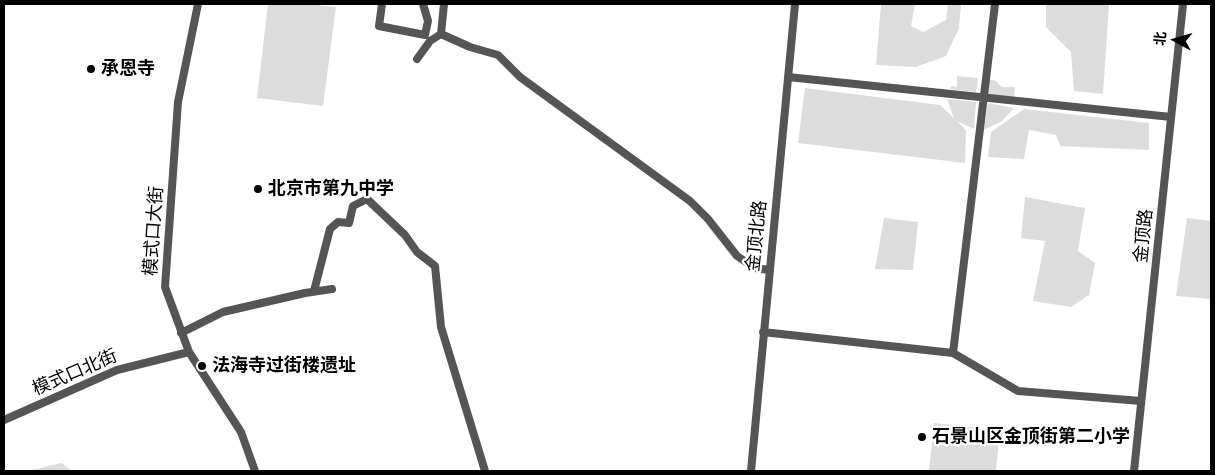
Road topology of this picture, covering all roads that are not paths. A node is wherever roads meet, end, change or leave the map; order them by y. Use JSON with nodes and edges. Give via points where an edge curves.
{"nodes":[{"id":1,"x":198,"y":4,"type":"edge"},
{"id":2,"x":382,"y":4,"type":"edge"},
{"id":3,"x":423,"y":4,"type":"edge"},
{"id":4,"x":444,"y":4,"type":"edge"},
{"id":5,"x":795,"y":4,"type":"edge"},
{"id":6,"x":995,"y":4,"type":"edge"},
{"id":7,"x":1183,"y":4,"type":"edge"},
{"id":8,"x":441,"y":34,"type":"junction"},
{"id":9,"x":417,"y":60,"type":"dead end"},
{"id":10,"x":788,"y":77,"type":"junction"},
{"id":11,"x":983,"y":97,"type":"junction"},
{"id":12,"x":1171,"y":117,"type":"junction"},
{"id":13,"x":769,"y":270,"type":"junction"},
{"id":14,"x":332,"y":289,"type":"dead end"},
{"id":15,"x":314,"y":291,"type":"junction"},
{"id":16,"x":181,"y":332,"type":"junction"},
{"id":17,"x":763,"y":332,"type":"junction"},
{"id":18,"x":189,"y":352,"type":"junction"},
{"id":19,"x":954,"y":353,"type":"junction"},
{"id":20,"x":1141,"y":401,"type":"junction"},
{"id":21,"x":4,"y":420,"type":"edge"},
{"id":22,"x":255,"y":471,"type":"edge"},
{"id":23,"x":485,"y":471,"type":"edge"},
{"id":24,"x":751,"y":471,"type":"edge"},
{"id":25,"x":1134,"y":471,"type":"edge"}],
"edges":[{"from":1,"to":16,"type":"street","name":"模式口大街","via":[[178,102],[165,286]]},
{"from":2,"to":3,"type":"street","via":[[378,26],[425,35],[428,21]]},
{"from":4,"to":8,"type":"street"},
{"from":5,"to":10,"type":"street","name":"金顶北路"},
{"from":6,"to":11,"type":"street"},
{"from":7,"to":12,"type":"street","name":"金顶路"},
{"from":8,"to":9,"type":"street","via":[[430,42]]},
{"from":8,"to":13,"type":"street","via":[[470,48],[498,55],[520,77],[690,201],[737,256],[755,268]]},
{"from":10,"to":11,"type":"street"},
{"from":10,"to":13,"type":"street","name":"金顶北路"},
{"from":11,"to":12,"type":"street"},
{"from":11,"to":19,"type":"street"},
{"from":12,"to":20,"type":"street","name":"金顶路"},
{"from":13,"to":17,"type":"street","name":"金顶北路"},
{"from":14,"to":15,"type":"street"},
{"from":15,"to":16,"type":"street","via":[[223,312]]},
{"from":15,"to":23,"type":"street","via":[[330,230],[338,222],[349,223],[353,206],[367,198],[417,252],[435,266],[441,327]]},
{"from":16,"to":18,"type":"street","name":"模式口大街"},
{"from":17,"to":19,"type":"street"},
{"from":17,"to":24,"type":"street","name":"金顶北路"},
{"from":18,"to":21,"type":"street","name":"模式口北街","via":[[116,370]]},
{"from":18,"to":22,"type":"street","name":"模式口大街","via":[[240,432]]},
{"from":19,"to":20,"type":"street","via":[[1018,391]]},
{"from":20,"to":25,"type":"street","name":"金顶路"}]}
